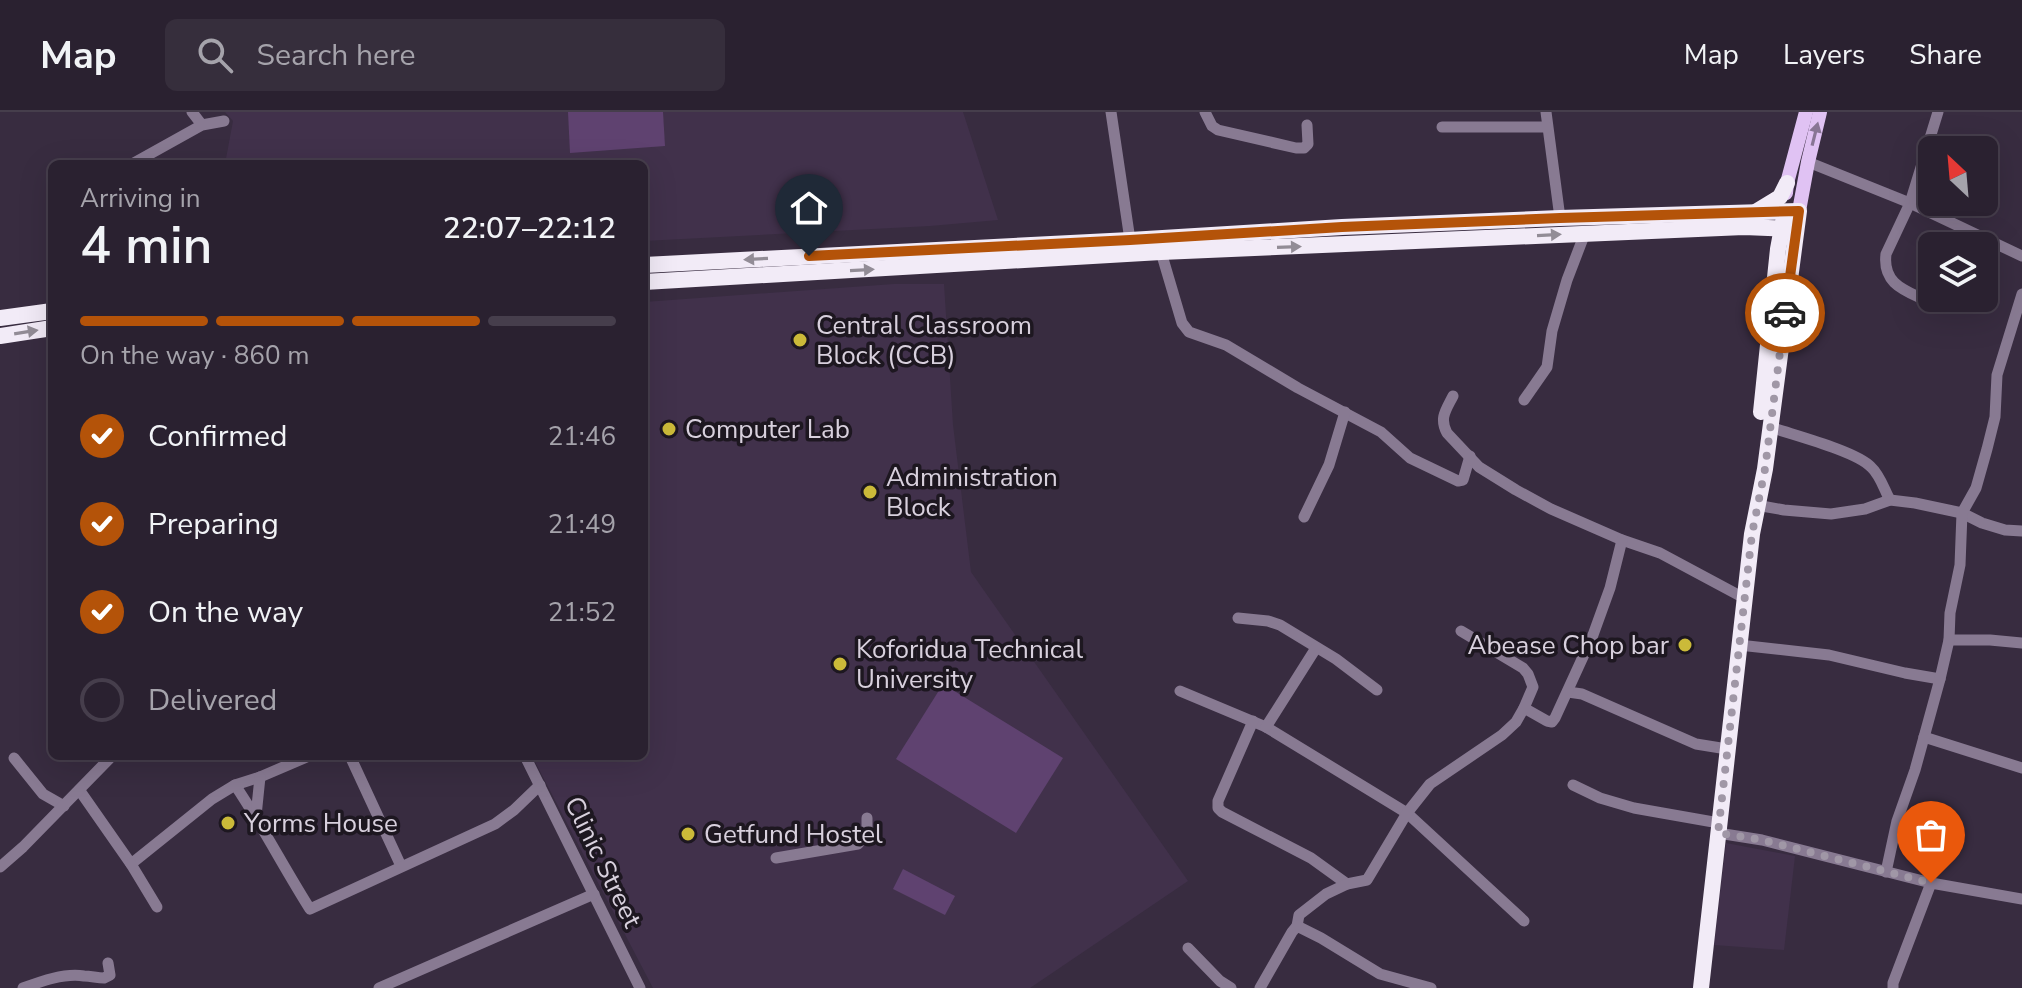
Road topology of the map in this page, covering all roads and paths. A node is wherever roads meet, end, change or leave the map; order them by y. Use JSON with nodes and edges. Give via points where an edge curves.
{"nodes":[{"id":1,"x":192,"y":112,"type":"edge"},
{"id":2,"x":1111,"y":112,"type":"edge"},
{"id":3,"x":1205,"y":112,"type":"edge"},
{"id":4,"x":1546,"y":112,"type":"edge"},
{"id":5,"x":1806,"y":112,"type":"edge"},
{"id":6,"x":1820,"y":112,"type":"edge"},
{"id":7,"x":1938,"y":112,"type":"edge"},
{"id":8,"x":224,"y":121,"type":"dead end"},
{"id":9,"x":202,"y":125,"type":"junction"},
{"id":10,"x":1307,"y":125,"type":"dead end"},
{"id":11,"x":1442,"y":127,"type":"dead end"},
{"id":12,"x":1547,"y":127,"type":"junction"},
{"id":13,"x":139,"y":160,"type":"edge"},
{"id":14,"x":1808,"y":162,"type":"junction"},
{"id":15,"x":1787,"y":183,"type":"junction"},
{"id":16,"x":1910,"y":203,"type":"junction"},
{"id":17,"x":1755,"y":212,"type":"junction"},
{"id":18,"x":1560,"y":218,"type":"junction"},
{"id":19,"x":1791,"y":220,"type":"junction"},
{"id":20,"x":1744,"y":227,"type":"junction"},
{"id":21,"x":1585,"y":233,"type":"junction"},
{"id":22,"x":1130,"y":240,"type":"junction"},
{"id":23,"x":1778,"y":249,"type":"junction"},
{"id":24,"x":1161,"y":252,"type":"junction"},
{"id":25,"x":2022,"y":256,"type":"edge"},
{"id":26,"x":648,"y":265,"type":"edge"},
{"id":27,"x":648,"y":282,"type":"edge"},
{"id":28,"x":2022,"y":294,"type":"edge"},
{"id":29,"x":1918,"y":296,"type":"edge"},
{"id":30,"x":48,"y":312,"type":"edge"},
{"id":31,"x":0,"y":318,"type":"edge"},
{"id":32,"x":48,"y":329,"type":"edge"},
{"id":33,"x":0,"y":336,"type":"edge"},
{"id":34,"x":1453,"y":396,"type":"dead end"},
{"id":35,"x":1524,"y":400,"type":"dead end"},
{"id":36,"x":1345,"y":412,"type":"junction"},
{"id":37,"x":1770,"y":427,"type":"junction"},
{"id":38,"x":1470,"y":456,"type":"junction"},
{"id":39,"x":1890,"y":500,"type":"junction"},
{"id":40,"x":1757,"y":503,"type":"junction"},
{"id":41,"x":1962,"y":513,"type":"junction"},
{"id":42,"x":1304,"y":517,"type":"dead end"},
{"id":43,"x":2022,"y":531,"type":"edge"},
{"id":44,"x":1622,"y":540,"type":"junction"},
{"id":45,"x":1744,"y":598,"type":"junction"},
{"id":46,"x":1238,"y":618,"type":"dead end"},
{"id":47,"x":1461,"y":631,"type":"dead end"},
{"id":48,"x":1949,"y":640,"type":"junction"},
{"id":49,"x":2022,"y":643,"type":"edge"},
{"id":50,"x":1739,"y":645,"type":"junction"},
{"id":51,"x":1316,"y":648,"type":"junction"},
{"id":52,"x":1940,"y":679,"type":"junction"},
{"id":53,"x":1377,"y":690,"type":"dead end"},
{"id":54,"x":1180,"y":691,"type":"dead end"},
{"id":55,"x":1568,"y":692,"type":"junction"},
{"id":56,"x":1524,"y":708,"type":"junction"},
{"id":57,"x":1253,"y":721,"type":"junction"},
{"id":58,"x":1266,"y":727,"type":"junction"},
{"id":59,"x":1924,"y":737,"type":"junction"},
{"id":60,"x":1727,"y":749,"type":"junction"},
{"id":61,"x":14,"y":758,"type":"dead end"},
{"id":62,"x":108,"y":760,"type":"edge"},
{"id":63,"x":300,"y":760,"type":"edge"},
{"id":64,"x":352,"y":760,"type":"edge"},
{"id":65,"x":527,"y":760,"type":"edge"},
{"id":66,"x":2022,"y":768,"type":"edge"},
{"id":67,"x":260,"y":777,"type":"junction"},
{"id":68,"x":235,"y":785,"type":"junction"},
{"id":69,"x":540,"y":785,"type":"junction"},
{"id":70,"x":1573,"y":785,"type":"dead end"},
{"id":71,"x":80,"y":791,"type":"junction"},
{"id":72,"x":64,"y":806,"type":"junction"},
{"id":73,"x":1407,"y":813,"type":"junction"},
{"id":74,"x":256,"y":816,"type":"junction"},
{"id":75,"x":867,"y":818,"type":"dead end"},
{"id":76,"x":1719,"y":828,"type":"junction"},
{"id":77,"x":776,"y":858,"type":"dead end"},
{"id":78,"x":131,"y":864,"type":"junction"},
{"id":79,"x":401,"y":866,"type":"junction"},
{"id":80,"x":0,"y":867,"type":"edge"},
{"id":81,"x":1886,"y":872,"type":"junction"},
{"id":82,"x":1931,"y":883,"type":"junction"},
{"id":83,"x":1347,"y":884,"type":"junction"},
{"id":84,"x":594,"y":894,"type":"junction"},
{"id":85,"x":2022,"y":899,"type":"edge"},
{"id":86,"x":157,"y":907,"type":"dead end"},
{"id":87,"x":1524,"y":921,"type":"dead end"},
{"id":88,"x":1297,"y":926,"type":"junction"},
{"id":89,"x":1188,"y":948,"type":"dead end"},
{"id":90,"x":108,"y":963,"type":"dead end"},
{"id":91,"x":631,"y":972,"type":"junction"},
{"id":92,"x":23,"y":988,"type":"edge"},
{"id":93,"x":379,"y":988,"type":"edge"},
{"id":94,"x":627,"y":988,"type":"edge"},
{"id":95,"x":640,"y":988,"type":"edge"},
{"id":96,"x":1231,"y":988,"type":"edge"},
{"id":97,"x":1260,"y":988,"type":"edge"},
{"id":98,"x":1431,"y":988,"type":"edge"},
{"id":99,"x":1701,"y":988,"type":"edge"},
{"id":100,"x":1893,"y":988,"type":"edge"}],
"edges":[{"from":1,"to":9,"type":"street"},
{"from":2,"to":22,"type":"street"},
{"from":3,"to":10,"type":"street","via":[[1218,130],[1286,147],[1308,144]]},
{"from":4,"to":12,"type":"street"},
{"from":5,"to":15,"type":"main road"},
{"from":14,"to":6,"type":"main road","one_way":true},
{"from":7,"to":16,"type":"street"},
{"from":8,"to":9,"type":"street"},
{"from":9,"to":13,"type":"street"},
{"from":11,"to":12,"type":"street"},
{"from":12,"to":18,"type":"street"},
{"from":14,"to":16,"type":"street"},
{"from":14,"to":19,"type":"main road"},
{"from":15,"to":17,"type":"highway","via":[[1780,197]]},
{"from":15,"to":19,"type":"main road"},
{"from":16,"to":25,"type":"street"},
{"from":16,"to":29,"type":"street","via":[[1885,264],[1894,284]]},
{"from":17,"to":18,"type":"highway"},
{"from":17,"to":19,"type":"highway"},
{"from":18,"to":22,"type":"highway"},
{"from":19,"to":20,"type":"highway"},
{"from":19,"to":23,"type":"highway"},
{"from":19,"to":37,"type":"highway"},
{"from":20,"to":21,"type":"highway"},
{"from":20,"to":23,"type":"highway","via":[[1769,235]]},
{"from":24,"to":21,"type":"highway","one_way":true},
{"from":21,"to":35,"type":"street","via":[[1552,331],[1547,367]]},
{"from":22,"to":26,"type":"highway","one_way":true},
{"from":23,"to":40,"type":"highway","via":[[1755,471]]},
{"from":27,"to":24,"type":"highway","one_way":true},
{"from":24,"to":36,"type":"street","via":[[1184,329],[1226,345]]},
{"from":28,"to":41,"type":"street","via":[[1997,375],[1987,449]]},
{"from":30,"to":31,"type":"highway"},
{"from":33,"to":32,"type":"highway","one_way":true},
{"from":34,"to":38,"type":"street","via":[[1442,419],[1444,427]]},
{"from":36,"to":38,"type":"street","via":[[1381,432],[1410,458],[1458,481],[1463,480]]},
{"from":36,"to":42,"type":"street","via":[[1329,465]]},
{"from":37,"to":39,"type":"street","via":[[1862,460]]},
{"from":37,"to":40,"type":"highway"},
{"from":38,"to":44,"type":"street","via":[[1479,467],[1540,503]]},
{"from":39,"to":40,"type":"street","via":[[1831,514]]},
{"from":39,"to":41,"type":"street"},
{"from":40,"to":45,"type":"highway"},
{"from":41,"to":43,"type":"street"},
{"from":41,"to":48,"type":"street"},
{"from":44,"to":45,"type":"street","via":[[1660,553]]},
{"from":44,"to":55,"type":"street","via":[[1610,588]]},
{"from":45,"to":50,"type":"highway"},
{"from":46,"to":51,"type":"street","via":[[1280,625]]},
{"from":47,"to":56,"type":"street","via":[[1528,674],[1533,687]]},
{"from":48,"to":49,"type":"street"},
{"from":48,"to":52,"type":"street"},
{"from":50,"to":52,"type":"street","via":[[1829,655]]},
{"from":50,"to":60,"type":"highway"},
{"from":51,"to":53,"type":"street"},
{"from":51,"to":58,"type":"street"},
{"from":52,"to":59,"type":"street"},
{"from":54,"to":57,"type":"street"},
{"from":55,"to":56,"type":"street","via":[[1552,722]]},
{"from":55,"to":60,"type":"street","via":[[1696,744]]},
{"from":56,"to":73,"type":"street","via":[[1502,735],[1430,784]]},
{"from":57,"to":58,"type":"street"},
{"from":57,"to":83,"type":"street","via":[[1218,808],[1311,858]]},
{"from":58,"to":73,"type":"street"},
{"from":59,"to":66,"type":"street"},
{"from":59,"to":81,"type":"street"},
{"from":60,"to":76,"type":"highway"},
{"from":61,"to":72,"type":"street","via":[[43,794]]},
{"from":62,"to":71,"type":"street"},
{"from":63,"to":67,"type":"street"},
{"from":64,"to":79,"type":"street"},
{"from":65,"to":69,"type":"street","name":"Clinic Street"},
{"from":67,"to":68,"type":"street"},
{"from":67,"to":74,"type":"street"},
{"from":68,"to":74,"type":"street"},
{"from":68,"to":78,"type":"street"},
{"from":69,"to":79,"type":"street","via":[[495,824]]},
{"from":69,"to":84,"type":"street","name":"Clinic Street"},
{"from":70,"to":76,"type":"street","via":[[1600,798]]},
{"from":71,"to":72,"type":"street"},
{"from":71,"to":78,"type":"street"},
{"from":72,"to":80,"type":"street"},
{"from":73,"to":83,"type":"street","via":[[1367,880]]},
{"from":73,"to":87,"type":"street"},
{"from":74,"to":79,"type":"street","via":[[310,909]]},
{"from":75,"to":77,"type":"street","via":[[867,833],[858,844]]},
{"from":76,"to":81,"type":"street"},
{"from":76,"to":99,"type":"highway"},
{"from":78,"to":86,"type":"street"},
{"from":81,"to":82,"type":"street"},
{"from":82,"to":85,"type":"street"},
{"from":82,"to":100,"type":"street"},
{"from":83,"to":88,"type":"street","via":[[1299,915]]},
{"from":84,"to":91,"type":"street","name":"Clinic Street"},
{"from":84,"to":93,"type":"street"},
{"from":88,"to":97,"type":"street"},
{"from":88,"to":98,"type":"street","via":[[1380,974]]},
{"from":89,"to":96,"type":"street"},
{"from":90,"to":92,"type":"street","via":[[110,975],[104,978],[66,977]]},
{"from":91,"to":94,"type":"street"},
{"from":91,"to":95,"type":"street","name":"Clinic Street"}]}
